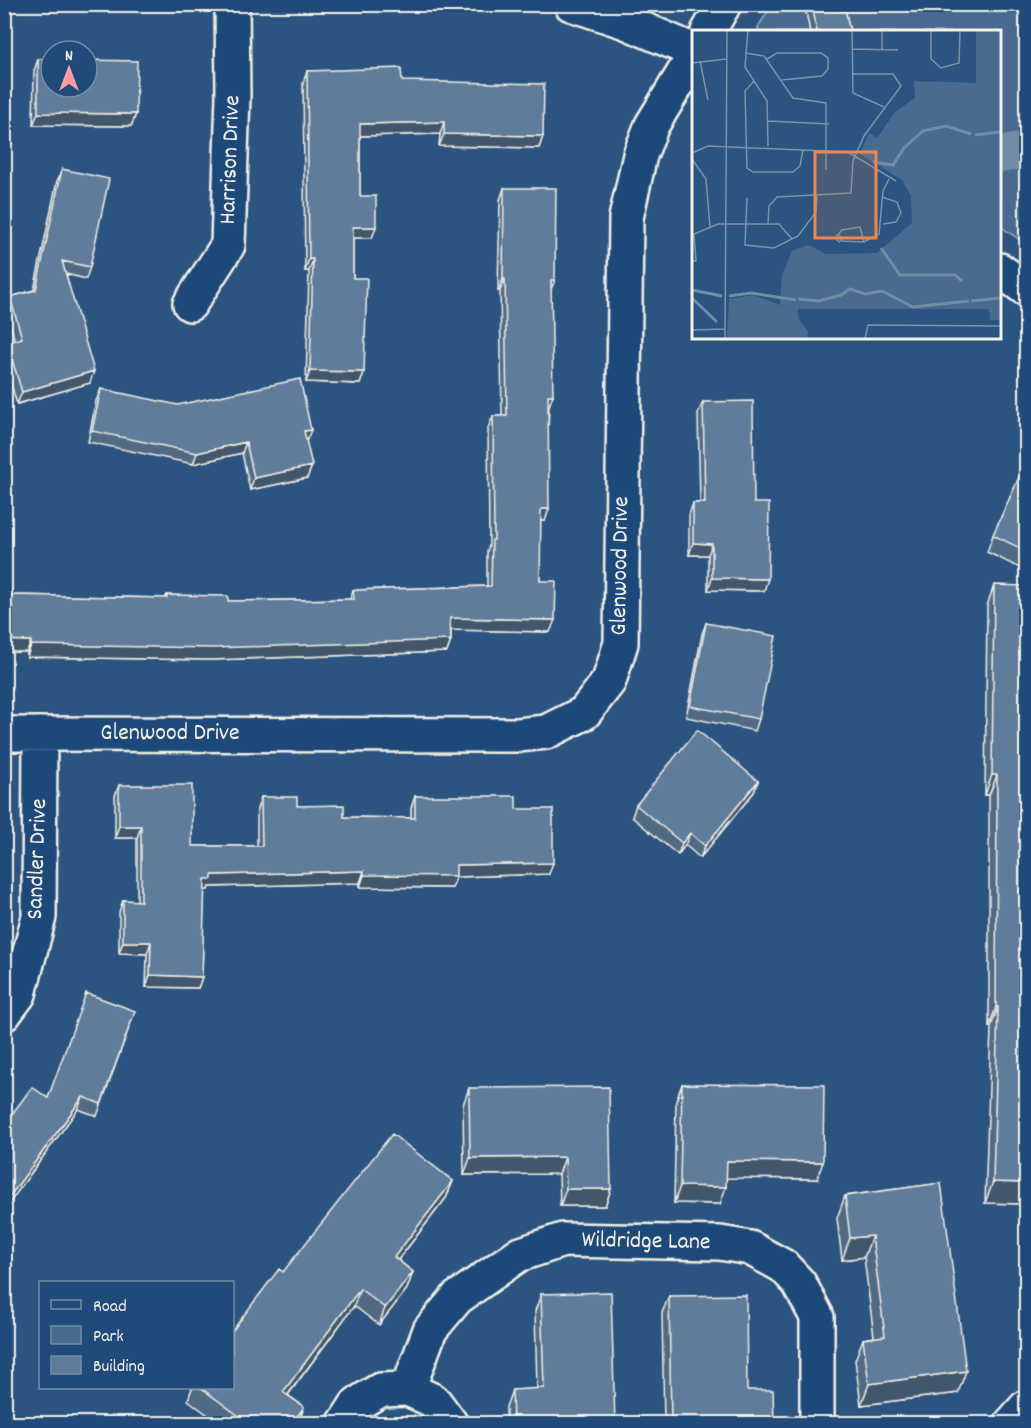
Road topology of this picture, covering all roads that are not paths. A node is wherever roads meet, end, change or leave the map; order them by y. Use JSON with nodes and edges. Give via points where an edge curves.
{"nodes":[{"id":1,"x":232,"y":4,"type":"edge"},
{"id":2,"x":571,"y":4,"type":"edge"},
{"id":3,"x":724,"y":4,"type":"edge"},
{"id":4,"x":709,"y":30,"type":"edge"},
{"id":5,"x":692,"y":51,"type":"edge"},
{"id":6,"x":692,"y":58,"type":"edge"},
{"id":7,"x":1001,"y":271,"type":"edge"},
{"id":8,"x":1026,"y":289,"type":"edge"},
{"id":9,"x":190,"y":304,"type":"dead end"},
{"id":10,"x":4,"y":734,"type":"edge"},
{"id":11,"x":40,"y":734,"type":"junction"},
{"id":12,"x":4,"y":1014,"type":"edge"},
{"id":13,"x":408,"y":1389,"type":"junction"},
{"id":14,"x":1026,"y":1407,"type":"edge"},
{"id":15,"x":344,"y":1424,"type":"edge"},
{"id":16,"x":451,"y":1424,"type":"edge"},
{"id":17,"x":817,"y":1424,"type":"edge"},
{"id":18,"x":1011,"y":1424,"type":"edge"}],
"edges":[{"from":1,"to":9,"type":"street","name":"Harrison Drive","via":[[228,245]]},
{"from":2,"to":5,"type":"street"},
{"from":3,"to":4,"type":"street"},
{"from":6,"to":11,"type":"street","name":"Glenwood Drive","via":[[652,125],[640,155],[626,218],[621,643],[609,681],[584,713],[546,732],[518,735]]},
{"from":7,"to":8,"type":"street"},
{"from":10,"to":11,"type":"street","name":"Glenwood Drive"},
{"from":11,"to":12,"type":"street","name":"Sandler Drive","via":[[39,917],[19,994]]},
{"from":13,"to":15,"type":"street","via":[[380,1390],[357,1404]]},
{"from":13,"to":16,"type":"street","via":[[434,1401]]},
{"from":13,"to":17,"type":"street","name":"Wildridge Lane","via":[[430,1330],[457,1298],[518,1255],[563,1240],[720,1243],[750,1248],[783,1266],[799,1283],[817,1317]]},
{"from":14,"to":18,"type":"street"}]}
